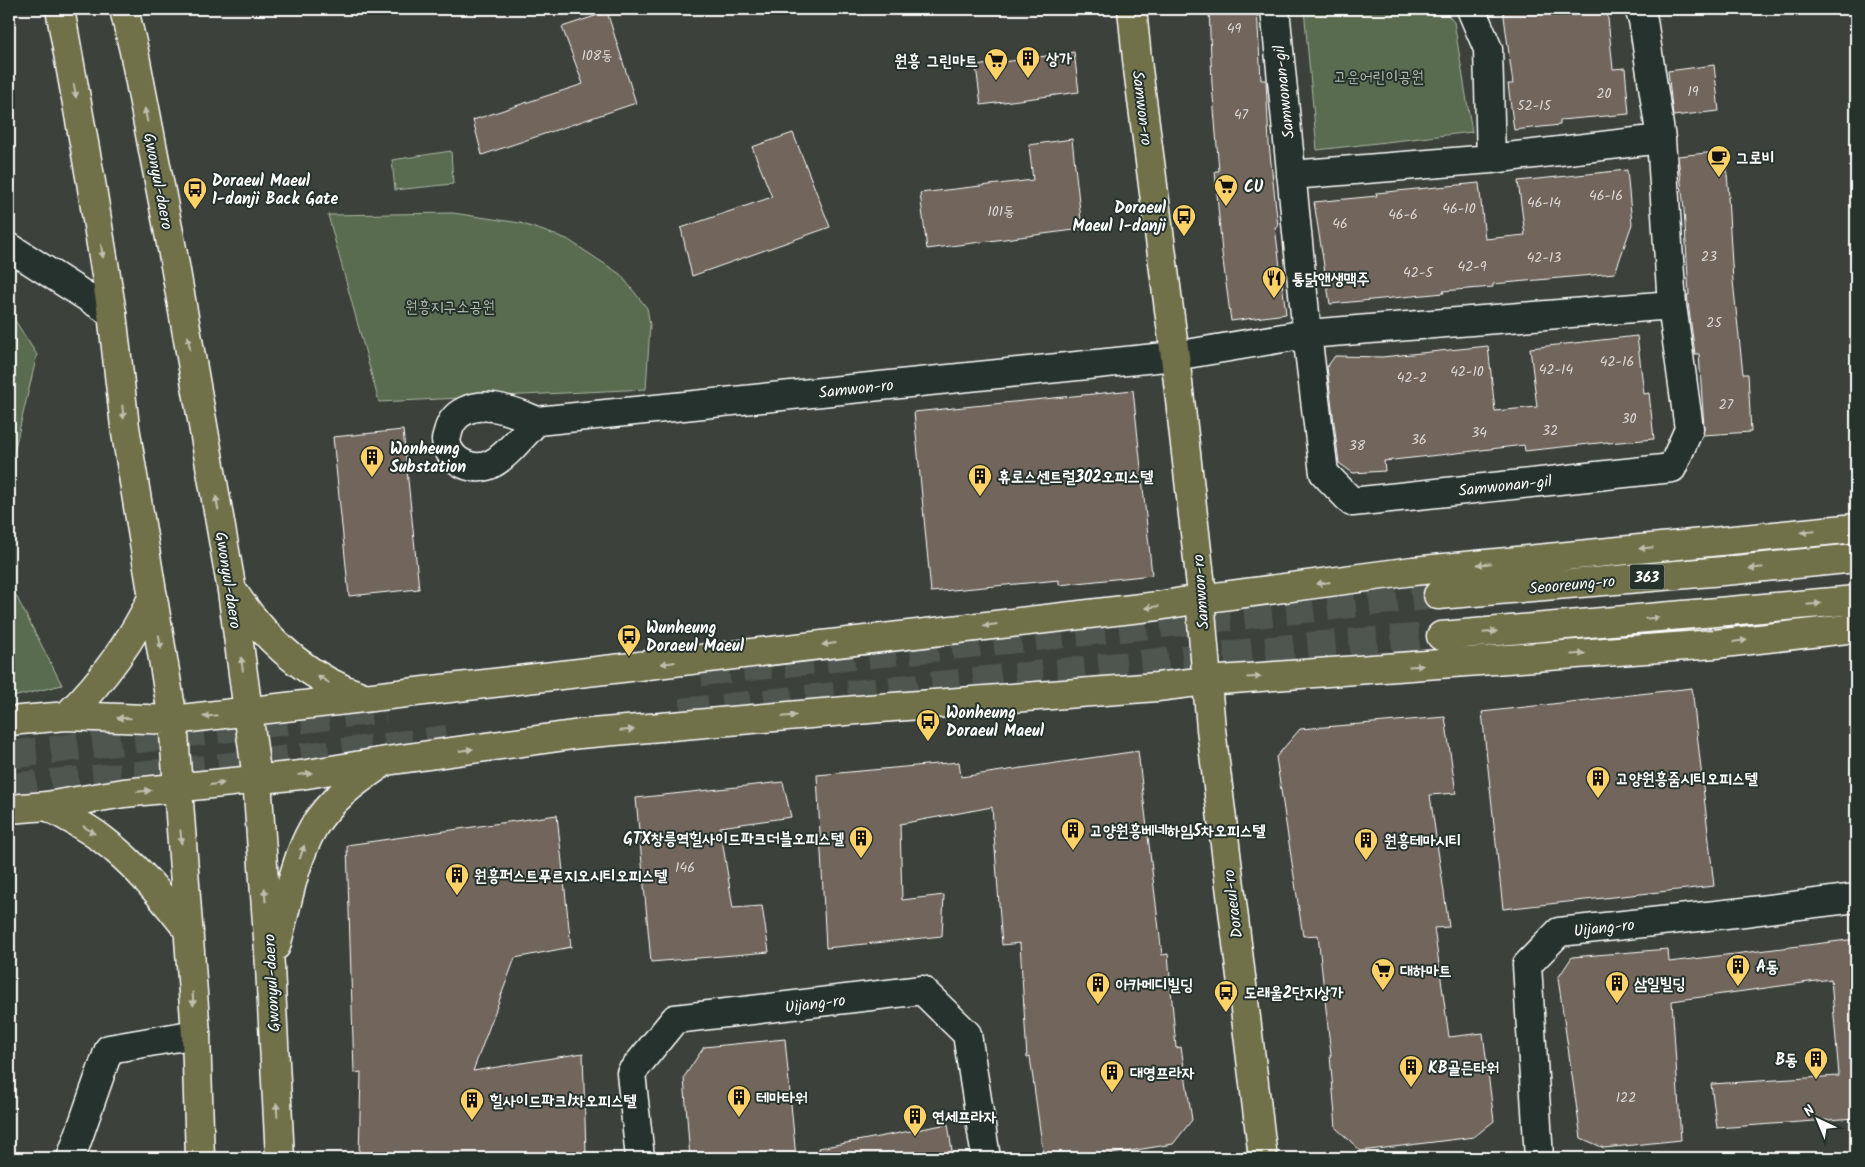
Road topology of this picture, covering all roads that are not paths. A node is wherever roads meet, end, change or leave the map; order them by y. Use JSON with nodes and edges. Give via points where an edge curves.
{"nodes":[{"id":1,"x":39,"y":9,"type":"edge"},
{"id":2,"x":60,"y":9,"type":"edge"},
{"id":3,"x":124,"y":9,"type":"edge"},
{"id":4,"x":139,"y":9,"type":"edge"},
{"id":5,"x":1132,"y":9,"type":"edge"},
{"id":6,"x":1275,"y":9,"type":"edge"},
{"id":7,"x":1471,"y":9,"type":"edge"},
{"id":8,"x":1639,"y":9,"type":"edge"},
{"id":9,"x":134,"y":51,"type":"junction"},
{"id":10,"x":69,"y":61,"type":"junction"},
{"id":11,"x":1661,"y":139,"type":"junction"},
{"id":12,"x":1491,"y":158,"type":"junction"},
{"id":13,"x":1291,"y":175,"type":"junction"},
{"id":14,"x":9,"y":247,"type":"edge"},
{"id":15,"x":1672,"y":305,"type":"junction"},
{"id":16,"x":112,"y":313,"type":"junction"},
{"id":17,"x":1307,"y":334,"type":"junction"},
{"id":18,"x":1175,"y":356,"type":"junction"},
{"id":19,"x":537,"y":421,"type":"dead end"},
{"id":20,"x":1856,"y":528,"type":"edge"},
{"id":21,"x":1856,"y":558,"type":"edge"},
{"id":22,"x":232,"y":591,"type":"junction"},
{"id":23,"x":1438,"y":595,"type":"tunnel mouth"},
{"id":24,"x":152,"y":596,"type":"junction"},
{"id":25,"x":1200,"y":599,"type":"junction"},
{"id":26,"x":1856,"y":600,"type":"edge"},
{"id":27,"x":1856,"y":628,"type":"edge"},
{"id":28,"x":1441,"y":636,"type":"tunnel mouth"},
{"id":29,"x":1204,"y":650,"type":"joint"},
{"id":30,"x":1206,"y":681,"type":"junction"},
{"id":31,"x":368,"y":698,"type":"junction"},
{"id":32,"x":248,"y":712,"type":"junction"},
{"id":33,"x":68,"y":716,"type":"junction"},
{"id":34,"x":173,"y":720,"type":"junction"},
{"id":35,"x":9,"y":721,"type":"edge"},
{"id":36,"x":386,"y":761,"type":"junction"},
{"id":37,"x":257,"y":779,"type":"junction"},
{"id":38,"x":177,"y":788,"type":"junction"},
{"id":39,"x":47,"y":806,"type":"junction"},
{"id":40,"x":9,"y":809,"type":"edge"},
{"id":41,"x":1856,"y":898,"type":"edge"},
{"id":42,"x":189,"y":931,"type":"junction"},
{"id":43,"x":270,"y":967,"type":"junction"},
{"id":44,"x":196,"y":1034,"type":"junction"},
{"id":45,"x":71,"y":1158,"type":"edge"},
{"id":46,"x":200,"y":1158,"type":"edge"},
{"id":47,"x":280,"y":1158,"type":"edge"},
{"id":48,"x":640,"y":1158,"type":"edge"},
{"id":49,"x":986,"y":1158,"type":"edge"},
{"id":50,"x":1263,"y":1158,"type":"edge"},
{"id":51,"x":1539,"y":1158,"type":"edge"}],
"edges":[{"from":1,"to":10,"type":"main road"},
{"from":2,"to":10,"type":"main road"},
{"from":3,"to":9,"type":"main road","name":"Gwonyul-daero"},
{"from":4,"to":9,"type":"main road"},
{"from":5,"to":18,"type":"main road","name":"Samwon-ro"},
{"from":6,"to":13,"type":"street","name":"Samwonan-gil"},
{"from":7,"to":12,"type":"street","via":[[1488,49]]},
{"from":8,"to":11,"type":"street","name":"Samwonan-gil"},
{"from":22,"to":9,"type":"main road","name":"Gwonyul-daero","one_way":true},
{"from":10,"to":16,"type":"main road","one_way":true},
{"from":11,"to":12,"type":"street"},
{"from":11,"to":15,"type":"street","name":"Samwonan-gil"},
{"from":12,"to":13,"type":"street"},
{"from":13,"to":17,"type":"street","name":"Samwonan-gil"},
{"from":14,"to":16,"type":"street"},
{"from":15,"to":17,"type":"street"},
{"from":15,"to":17,"type":"street","name":"Samwonan-gil","via":[[1689,429],[1672,468],[1352,502],[1324,473]]},
{"from":16,"to":24,"type":"main road","one_way":true,"via":[[125,427]]},
{"from":17,"to":18,"type":"street"},
{"from":18,"to":19,"type":"street","name":"Samwon-ro"},
{"from":18,"to":25,"type":"main road","name":"Samwon-ro"},
{"from":20,"to":25,"type":"main road","one_way":true,"via":[[1413,571]]},
{"from":21,"to":23,"type":"main road","name":"Seooreung-ro","number":"363","one_way":true},
{"from":31,"to":22,"type":"main road","one_way":true,"via":[[342,690],[302,665],[251,618]]},
{"from":32,"to":22,"type":"main road","name":"Gwonyul-daero","one_way":true},
{"from":24,"to":33,"type":"main road","via":[[143,617],[107,671]]},
{"from":24,"to":34,"type":"main road","one_way":true},
{"from":25,"to":29,"type":"main road","name":"Samwon-ro"},
{"from":25,"to":31,"type":"main road","one_way":true},
{"from":28,"to":26,"type":"main road","one_way":true},
{"from":30,"to":27,"type":"main road","one_way":true,"via":[[1715,644]]},
{"from":29,"to":30,"type":"main road","name":"Doraeul-ro"},
{"from":36,"to":30,"type":"main road","one_way":true,"via":[[580,734]]},
{"from":30,"to":50,"type":"main road","name":"Doraeul-ro"},
{"from":31,"to":32,"type":"main road"},
{"from":32,"to":34,"type":"main road","one_way":true},
{"from":32,"to":37,"type":"main road","name":"Gwonyul-daero"},
{"from":34,"to":33,"type":"main road","one_way":true},
{"from":33,"to":35,"type":"main road"},
{"from":34,"to":38,"type":"main road"},
{"from":37,"to":36,"type":"main road","one_way":true},
{"from":43,"to":36,"type":"main road","one_way":true,"via":[[297,868],[314,827],[348,788]]},
{"from":38,"to":37,"type":"main road","one_way":true},
{"from":43,"to":37,"type":"main road","name":"Gwonyul-daero","one_way":true},
{"from":39,"to":38,"type":"main road","one_way":true},
{"from":38,"to":42,"type":"main road","one_way":true},
{"from":39,"to":40,"type":"main road"},
{"from":39,"to":42,"type":"main road","one_way":true,"via":[[86,828],[122,855]]},
{"from":41,"to":51,"type":"street","name":"Uijang-ro","via":[[1559,932],[1527,965]]},
{"from":42,"to":44,"type":"main road","one_way":true},
{"from":47,"to":43,"type":"main road","name":"Gwonyul-daero","one_way":true},
{"from":44,"to":45,"type":"street","via":[[109,1048]]},
{"from":44,"to":46,"type":"main road"},
{"from":48,"to":49,"type":"street","name":"Uijang-ro","via":[[631,1073],[675,1019],[922,990],[967,1034]]}]}
